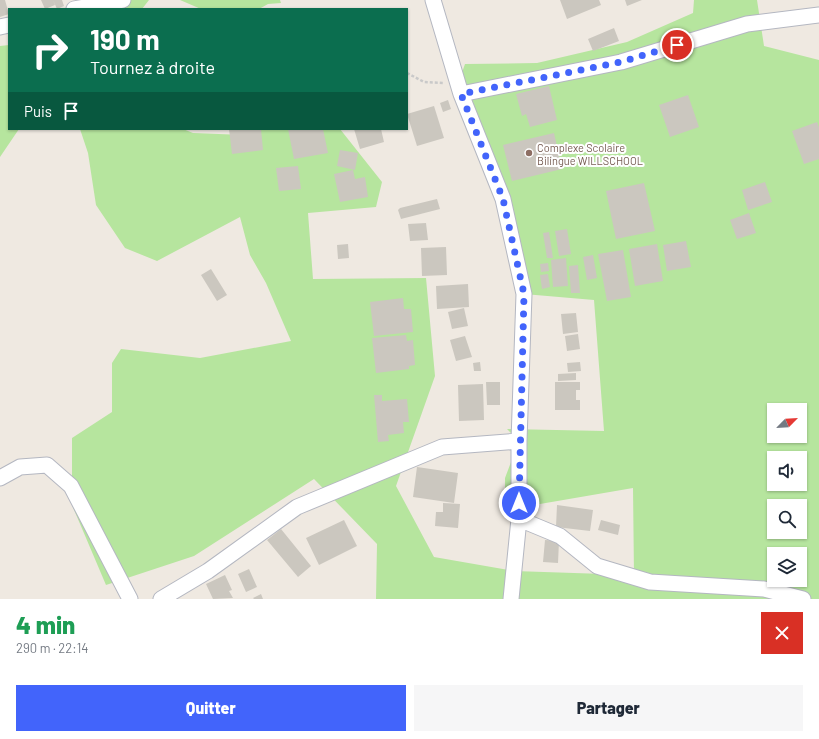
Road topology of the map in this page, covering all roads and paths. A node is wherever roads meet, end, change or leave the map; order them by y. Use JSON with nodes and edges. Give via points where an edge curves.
{"nodes":[{"id":1,"x":122,"y":0,"type":"edge"},
{"id":2,"x":433,"y":0,"type":"edge"},
{"id":3,"x":79,"y":8,"type":"edge"},
{"id":4,"x":819,"y":15,"type":"edge"},
{"id":5,"x":408,"y":73,"type":"edge"},
{"id":6,"x":460,"y":89,"type":"junction"},
{"id":7,"x":519,"y":441,"type":"junction"},
{"id":8,"x":0,"y":478,"type":"edge"},
{"id":9,"x":519,"y":519,"type":"junction"},
{"id":10,"x":130,"y":599,"type":"edge"},
{"id":11,"x":161,"y":599,"type":"edge"},
{"id":12,"x":511,"y":599,"type":"edge"},
{"id":13,"x":803,"y":599,"type":"edge"}],
"edges":[{"from":1,"to":3,"type":"street"},
{"from":2,"to":6,"type":"street"},
{"from":4,"to":6,"type":"street","via":[[747,24],[621,62]]},
{"from":5,"to":6,"type":"path","via":[[424,82]]},
{"from":6,"to":7,"type":"street","via":[[503,199],[524,294]]},
{"from":7,"to":9,"type":"street"},
{"from":7,"to":11,"type":"street","via":[[442,447],[297,507],[208,571]]},
{"from":8,"to":10,"type":"street","via":[[20,467],[47,465],[71,486]]},
{"from":9,"to":12,"type":"street"},
{"from":9,"to":13,"type":"street","via":[[560,536],[597,566],[650,582],[764,589]]}]}
